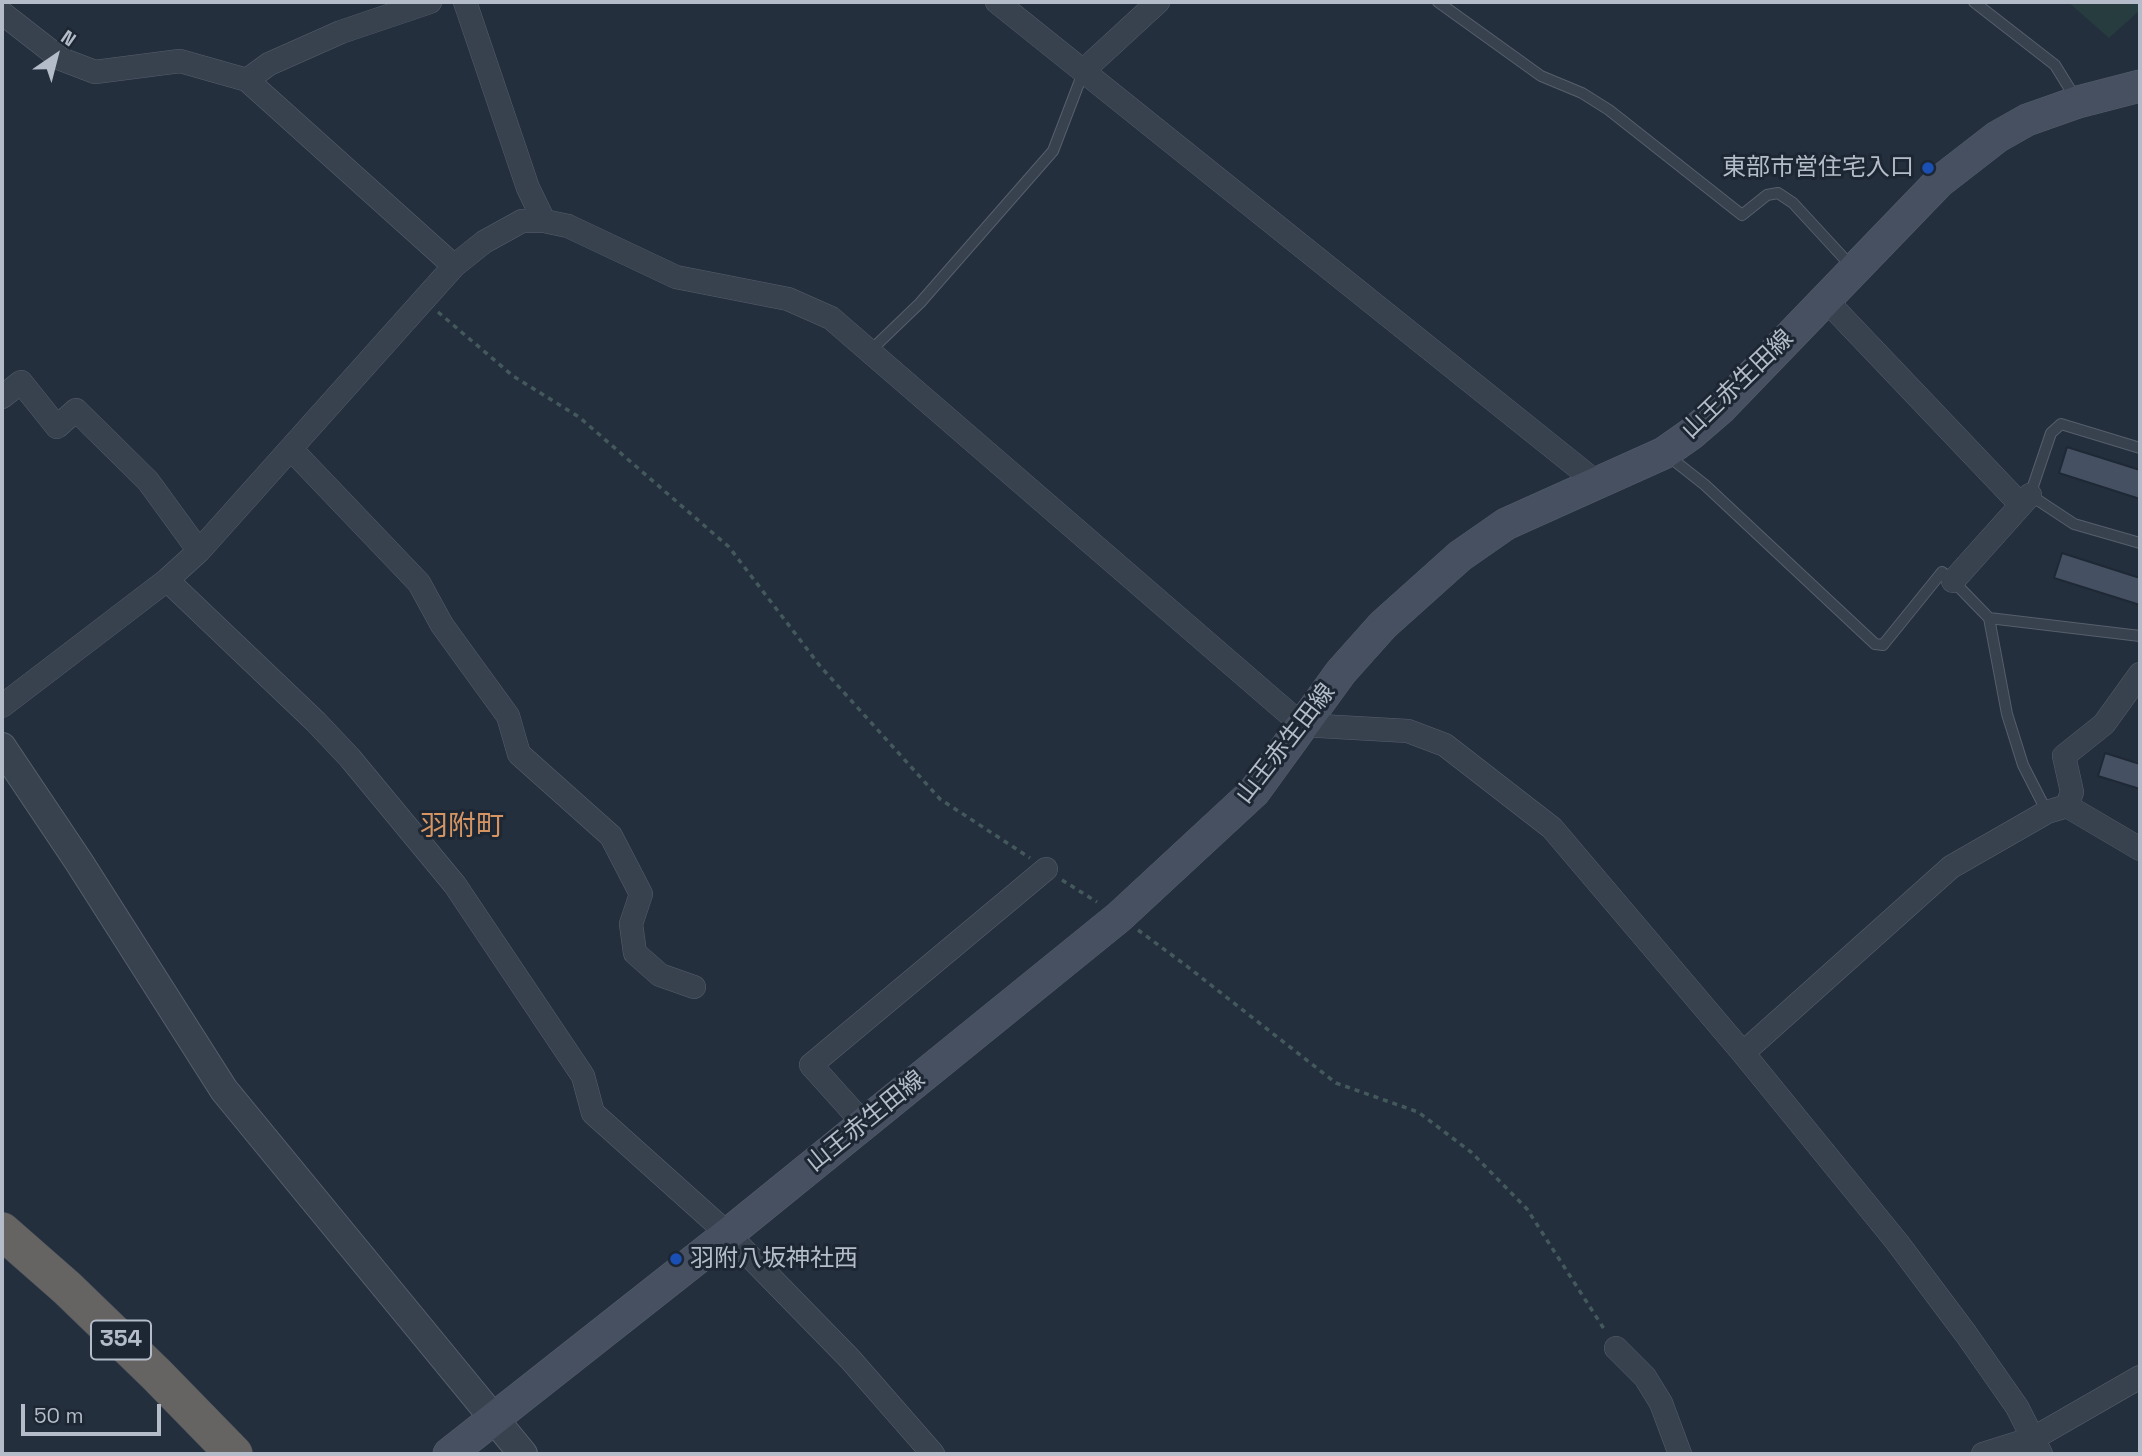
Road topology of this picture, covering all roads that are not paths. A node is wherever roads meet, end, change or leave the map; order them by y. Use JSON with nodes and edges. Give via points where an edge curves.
{"nodes":[{"id":1,"x":430,"y":2,"type":"edge"},
{"id":2,"x":465,"y":2,"type":"edge"},
{"id":3,"x":997,"y":2,"type":"edge"},
{"id":4,"x":1158,"y":2,"type":"edge"},
{"id":5,"x":1438,"y":2,"type":"edge"},
{"id":6,"x":1974,"y":2,"type":"edge"},
{"id":7,"x":2,"y":13,"type":"edge"},
{"id":8,"x":1084,"y":70,"type":"junction"},
{"id":9,"x":247,"y":80,"type":"junction"},
{"id":10,"x":2140,"y":86,"type":"edge"},
{"id":11,"x":2078,"y":102,"type":"junction"},
{"id":12,"x":544,"y":221,"type":"junction"},
{"id":13,"x":454,"y":266,"type":"junction"},
{"id":14,"x":1854,"y":269,"type":"junction"},
{"id":15,"x":1825,"y":299,"type":"junction"},
{"id":16,"x":869,"y":352,"type":"junction"},
{"id":17,"x":2,"y":397,"type":"edge"},
{"id":18,"x":2140,"y":448,"type":"edge"},
{"id":19,"x":291,"y":449,"type":"junction"},
{"id":20,"x":1664,"y":453,"type":"junction"},
{"id":21,"x":1596,"y":482,"type":"junction"},
{"id":22,"x":2025,"y":500,"type":"junction"},
{"id":23,"x":2140,"y":544,"type":"edge"},
{"id":24,"x":199,"y":551,"type":"junction"},
{"id":25,"x":167,"y":580,"type":"junction"},
{"id":26,"x":1953,"y":581,"type":"junction"},
{"id":27,"x":1989,"y":618,"type":"junction"},
{"id":28,"x":2140,"y":636,"type":"edge"},
{"id":29,"x":2140,"y":674,"type":"edge"},
{"id":30,"x":2,"y":706,"type":"edge"},
{"id":31,"x":1302,"y":725,"type":"junction"},
{"id":32,"x":2,"y":747,"type":"edge"},
{"id":33,"x":2057,"y":809,"type":"junction"},
{"id":34,"x":2140,"y":849,"type":"edge"},
{"id":35,"x":1046,"y":869,"type":"road end"},
{"id":36,"x":694,"y":987,"type":"dead end"},
{"id":37,"x":1743,"y":1053,"type":"junction"},
{"id":38,"x":864,"y":1124,"type":"junction"},
{"id":39,"x":2,"y":1231,"type":"edge"},
{"id":40,"x":728,"y":1234,"type":"junction"},
{"id":41,"x":2,"y":1264,"type":"edge"},
{"id":42,"x":1616,"y":1348,"type":"road end"},
{"id":43,"x":2140,"y":1377,"type":"edge"},
{"id":44,"x":495,"y":1419,"type":"junction"},
{"id":45,"x":2038,"y":1446,"type":"edge"},
{"id":46,"x":201,"y":1454,"type":"edge"},
{"id":47,"x":234,"y":1454,"type":"edge"},
{"id":48,"x":449,"y":1454,"type":"edge"},
{"id":49,"x":523,"y":1454,"type":"edge"},
{"id":50,"x":933,"y":1454,"type":"edge"},
{"id":51,"x":1680,"y":1454,"type":"edge"},
{"id":52,"x":1983,"y":1454,"type":"edge"}],
"edges":[{"from":1,"to":9,"type":"street","via":[[341,32]]},
{"from":2,"to":12,"type":"street","via":[[528,188]]},
{"from":3,"to":8,"type":"street"},
{"from":4,"to":8,"type":"street"},
{"from":5,"to":14,"type":"lane","via":[[1541,76],[1609,110],[1742,215],[1767,195],[1779,193]]},
{"from":6,"to":11,"type":"lane","via":[[2054,65]]},
{"from":7,"to":9,"type":"street","via":[[61,59],[95,72],[180,61]]},
{"from":8,"to":16,"type":"lane","via":[[1053,150],[920,303]]},
{"from":8,"to":21,"type":"street"},
{"from":9,"to":13,"type":"street"},
{"from":10,"to":11,"type":"main road","name":"山王赤生田線"},
{"from":11,"to":14,"type":"main road","name":"山王赤生田線","via":[[2027,120],[1975,153],[1939,182]]},
{"from":12,"to":13,"type":"street","via":[[522,221]]},
{"from":12,"to":16,"type":"street","via":[[568,226],[676,277],[788,299],[831,318]]},
{"from":13,"to":19,"type":"street"},
{"from":14,"to":15,"type":"main road","name":"山王赤生田線"},
{"from":15,"to":20,"type":"main road","name":"山王赤生田線","via":[[1720,410]]},
{"from":15,"to":22,"type":"street"},
{"from":16,"to":31,"type":"street"},
{"from":17,"to":24,"type":"street","via":[[21,382],[57,427],[76,410],[148,481]]},
{"from":18,"to":22,"type":"lane","via":[[2061,424],[2051,433]]},
{"from":19,"to":24,"type":"street"},
{"from":19,"to":36,"type":"street","via":[[419,583],[442,625],[508,716],[519,754],[611,836],[640,894],[631,924],[635,953],[660,975]]},
{"from":20,"to":21,"type":"main road","name":"山王赤生田線"},
{"from":20,"to":26,"type":"lane","via":[[1875,644],[1882,645],[1942,572]]},
{"from":21,"to":31,"type":"main road","name":"山王赤生田線","via":[[1506,524],[1428,583],[1382,625]]},
{"from":22,"to":23,"type":"lane","via":[[2074,524]]},
{"from":22,"to":26,"type":"street"},
{"from":24,"to":25,"type":"street"},
{"from":25,"to":30,"type":"street"},
{"from":25,"to":40,"type":"street","via":[[350,758],[455,885],[583,1076],[593,1113]]},
{"from":26,"to":27,"type":"lane"},
{"from":27,"to":28,"type":"lane"},
{"from":27,"to":33,"type":"lane","via":[[2023,765]]},
{"from":29,"to":33,"type":"street","via":[[2104,723],[2064,756],[2072,792]]},
{"from":31,"to":37,"type":"street","via":[[1408,732],[1445,745],[1552,828]]},
{"from":31,"to":38,"type":"main road","name":"山王赤生田線","via":[[1254,792],[1119,917]]},
{"from":32,"to":44,"type":"street","via":[[224,1090]]},
{"from":33,"to":34,"type":"street"},
{"from":33,"to":37,"type":"street","via":[[1951,867]]},
{"from":35,"to":38,"type":"street","via":[[811,1065]]},
{"from":37,"to":45,"type":"street","via":[[1897,1242],[2017,1407]]},
{"from":38,"to":40,"type":"main road","name":"山王赤生田線"},
{"from":39,"to":47,"type":"highway","number":"354","via":[[67,1288]]},
{"from":40,"to":44,"type":"main road","name":"山王赤生田線"},
{"from":40,"to":50,"type":"street","via":[[850,1359]]},
{"from":41,"to":46,"type":"highway","number":"354"},
{"from":42,"to":51,"type":"street","via":[[1645,1377],[1661,1403]]},
{"from":43,"to":45,"type":"street"},
{"from":44,"to":48,"type":"main road","name":"山王赤生田線"},
{"from":44,"to":49,"type":"street"},
{"from":45,"to":52,"type":"street"}]}
